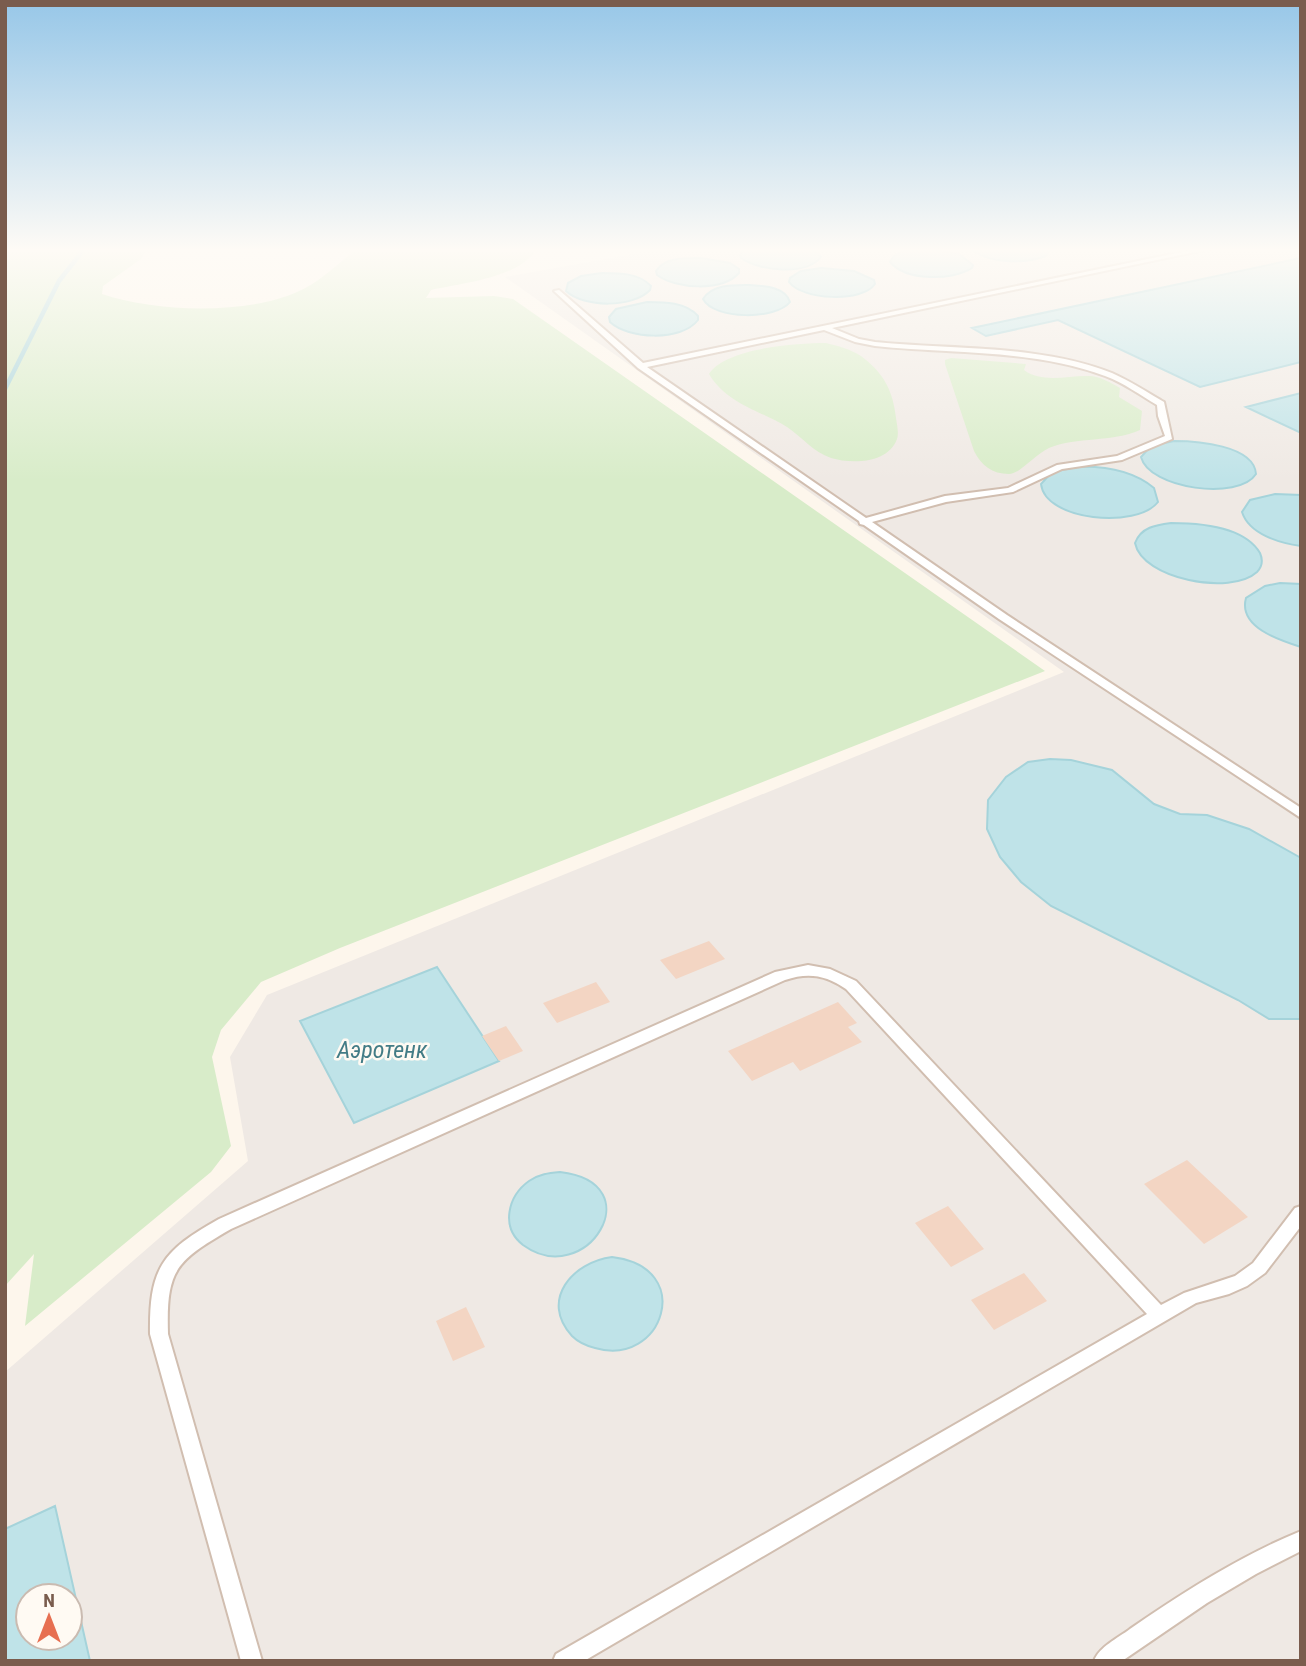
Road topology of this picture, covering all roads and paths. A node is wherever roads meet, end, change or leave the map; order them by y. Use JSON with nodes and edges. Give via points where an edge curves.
{"nodes":[{"id":1,"x":596,"y":326,"type":"edge"},
{"id":2,"x":836,"y":326,"type":"edge"},
{"id":3,"x":825,"y":328,"type":"junction"},
{"id":4,"x":641,"y":366,"type":"junction"},
{"id":5,"x":863,"y":522,"type":"junction"},
{"id":6,"x":1301,"y":814,"type":"edge"},
{"id":7,"x":1301,"y":1213,"type":"edge"},
{"id":8,"x":1160,"y":1316,"type":"junction"},
{"id":9,"x":1301,"y":1541,"type":"edge"},
{"id":10,"x":252,"y":1661,"type":"edge"},
{"id":11,"x":563,"y":1661,"type":"edge"},
{"id":12,"x":1104,"y":1661,"type":"edge"}],
"edges":[{"from":1,"to":4,"type":"lane"},
{"from":2,"to":3,"type":"lane"},
{"from":3,"to":4,"type":"lane"},
{"from":3,"to":5,"type":"lane","via":[[875,344],[1020,357],[1096,370],[1127,382],[1161,404],[1169,437],[1119,458],[1060,467],[1010,491],[945,499]]},
{"from":4,"to":5,"type":"lane"},
{"from":5,"to":6,"type":"lane"},
{"from":7,"to":8,"type":"lane","via":[[1259,1268],[1241,1281],[1205,1292]]},
{"from":8,"to":10,"type":"lane","via":[[851,985],[823,969],[780,976],[225,1224],[182,1251],[163,1276],[158,1297],[159,1334]]},
{"from":8,"to":11,"type":"lane"},
{"from":9,"to":12,"type":"lane","via":[[1246,1566],[1144,1630]]}]}
